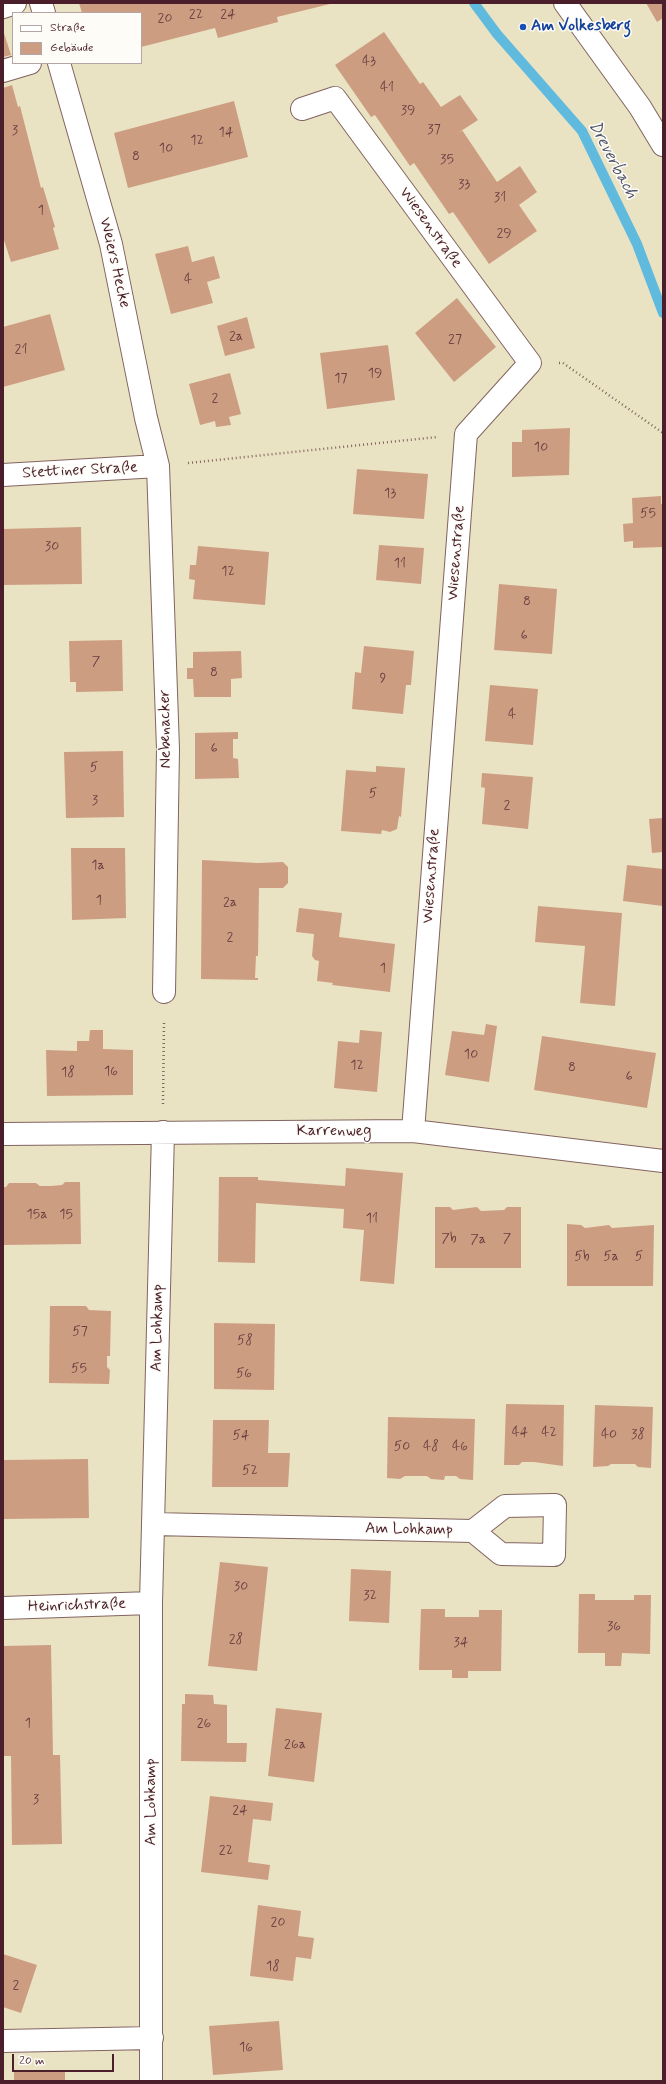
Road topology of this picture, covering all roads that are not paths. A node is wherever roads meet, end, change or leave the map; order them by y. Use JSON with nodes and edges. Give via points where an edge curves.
{"nodes":[{"id":1,"x":15,"y":3,"type":"edge"},
{"id":2,"x":565,"y":3,"type":"edge"},
{"id":3,"x":3,"y":6,"type":"edge"},
{"id":4,"x":27,"y":64,"type":"edge"},
{"id":5,"x":59,"y":64,"type":"edge"},
{"id":6,"x":3,"y":71,"type":"edge"},
{"id":7,"x":302,"y":109,"type":"dead end"},
{"id":8,"x":663,"y":145,"type":"edge"},
{"id":9,"x":158,"y":466,"type":"junction"},
{"id":10,"x":3,"y":475,"type":"edge"},
{"id":11,"x":164,"y":992,"type":"road end"},
{"id":12,"x":413,"y":1131,"type":"junction"},
{"id":13,"x":163,"y":1132,"type":"junction"},
{"id":14,"x":3,"y":1134,"type":"edge"},
{"id":15,"x":663,"y":1161,"type":"edge"},
{"id":16,"x":153,"y":1524,"type":"junction"},
{"id":17,"x":473,"y":1531,"type":"dead end"},
{"id":18,"x":151,"y":1603,"type":"junction"},
{"id":19,"x":3,"y":1608,"type":"edge"},
{"id":20,"x":152,"y":2038,"type":"junction"},
{"id":21,"x":3,"y":2041,"type":"edge"},
{"id":22,"x":151,"y":2081,"type":"edge"}],
"edges":[{"from":1,"to":3,"type":"street"},
{"from":2,"to":8,"type":"street","via":[[640,107]]},
{"from":4,"to":6,"type":"street"},
{"from":5,"to":9,"type":"street","name":"Weiers Hecke","via":[[111,244]]},
{"from":7,"to":12,"type":"street","name":"Wiesenstraße","via":[[335,98],[530,363],[466,434]]},
{"from":9,"to":10,"type":"street","name":"Stettiner Straße"},
{"from":9,"to":11,"type":"street","name":"Nebenacker","via":[[168,749]]},
{"from":12,"to":13,"type":"street","name":"Karrenweg"},
{"from":12,"to":15,"type":"street","name":"Karrenweg"},
{"from":13,"to":14,"type":"street","name":"Karrenweg"},
{"from":13,"to":16,"type":"street","name":"Am Lohkamp"},
{"from":16,"to":17,"type":"street","name":"Am Lohkamp"},
{"from":16,"to":18,"type":"street","name":"Am Lohkamp"},
{"from":18,"to":19,"type":"street","name":"Heinrichstraße"},
{"from":18,"to":20,"type":"street","name":"Am Lohkamp"},
{"from":20,"to":21,"type":"street"},
{"from":20,"to":22,"type":"street","name":"Am Lohkamp"}]}
